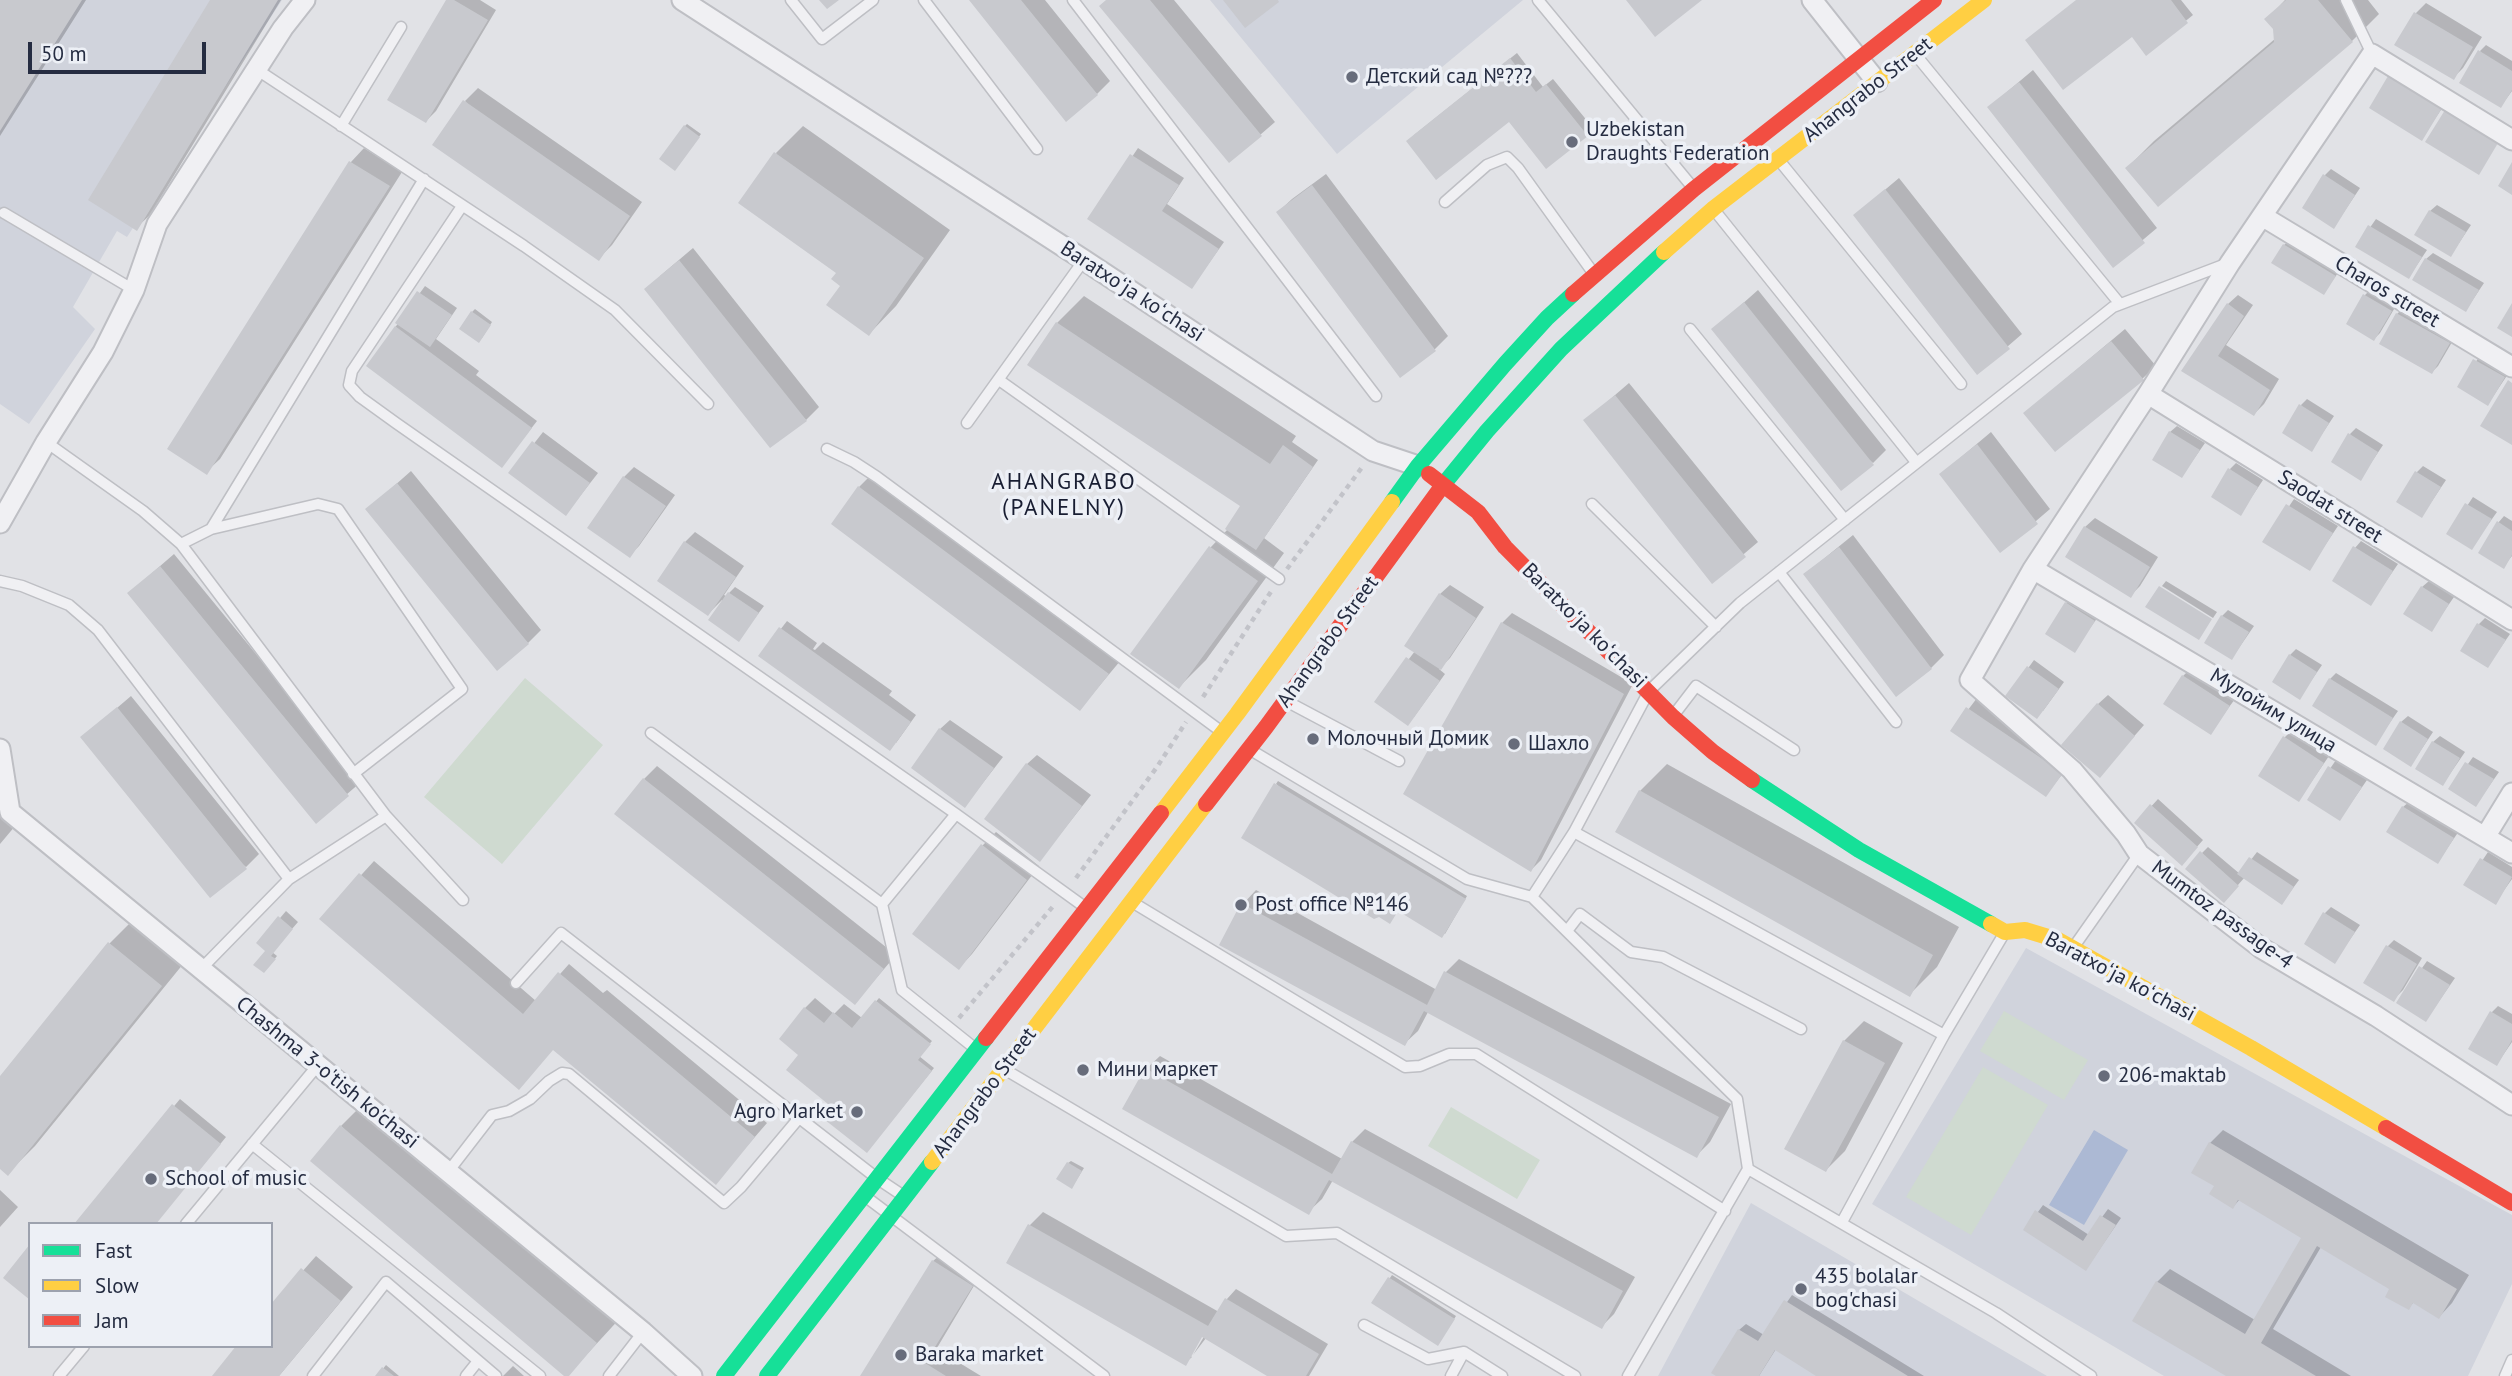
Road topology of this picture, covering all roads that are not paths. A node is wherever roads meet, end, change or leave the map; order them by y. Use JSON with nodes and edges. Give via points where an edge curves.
{"nodes":[{"id":1,"x":304,"y":0,"type":"edge"},
{"id":2,"x":682,"y":0,"type":"edge"},
{"id":3,"x":791,"y":0,"type":"edge"},
{"id":4,"x":873,"y":0,"type":"edge"},
{"id":5,"x":924,"y":0,"type":"edge"},
{"id":6,"x":1073,"y":0,"type":"edge"},
{"id":7,"x":1538,"y":0,"type":"edge"},
{"id":8,"x":1812,"y":0,"type":"edge"},
{"id":9,"x":1934,"y":0,"type":"edge"},
{"id":10,"x":1984,"y":0,"type":"edge"},
{"id":11,"x":2346,"y":0,"type":"edge"},
{"id":12,"x":401,"y":27,"type":"dead end"},
{"id":13,"x":1915,"y":53,"type":"junction"},
{"id":14,"x":2372,"y":54,"type":"junction"},
{"id":15,"x":1860,"y":59,"type":"junction"},
{"id":16,"x":256,"y":69,"type":"junction"},
{"id":17,"x":1877,"y":82,"type":"junction"},
{"id":18,"x":341,"y":126,"type":"junction"},
{"id":19,"x":2512,"y":140,"type":"edge"},
{"id":20,"x":1037,"y":149,"type":"dead end"},
{"id":21,"x":1777,"y":159,"type":"junction"},
{"id":22,"x":424,"y":179,"type":"junction"},
{"id":23,"x":1694,"y":189,"type":"junction"},
{"id":24,"x":1445,"y":202,"type":"dead end"},
{"id":25,"x":463,"y":206,"type":"junction"},
{"id":26,"x":1714,"y":208,"type":"junction"},
{"id":27,"x":4,"y":213,"type":"dead end"},
{"id":28,"x":2262,"y":216,"type":"junction"},
{"id":29,"x":1084,"y":260,"type":"junction"},
{"id":30,"x":2230,"y":263,"type":"junction"},
{"id":31,"x":1594,"y":274,"type":"junction"},
{"id":32,"x":134,"y":290,"type":"junction"},
{"id":33,"x":2120,"y":304,"type":"junction"},
{"id":34,"x":1690,"y":329,"type":"dead end"},
{"id":35,"x":2512,"y":368,"type":"edge"},
{"id":36,"x":999,"y":380,"type":"junction"},
{"id":37,"x":1961,"y":384,"type":"dead end"},
{"id":38,"x":2148,"y":394,"type":"junction"},
{"id":39,"x":1376,"y":396,"type":"dead end"},
{"id":40,"x":708,"y":404,"type":"dead end"},
{"id":41,"x":967,"y":423,"type":"dead end"},
{"id":42,"x":46,"y":442,"type":"junction"},
{"id":43,"x":827,"y":449,"type":"dead end"},
{"id":44,"x":1916,"y":462,"type":"junction"},
{"id":45,"x":1418,"y":466,"type":"junction"},
{"id":46,"x":1443,"y":485,"type":"junction"},
{"id":47,"x":1592,"y":504,"type":"dead end"},
{"id":48,"x":1845,"y":520,"type":"junction"},
{"id":49,"x":0,"y":523,"type":"edge"},
{"id":50,"x":211,"y":528,"type":"junction"},
{"id":51,"x":181,"y":544,"type":"junction"},
{"id":52,"x":2033,"y":569,"type":"junction"},
{"id":53,"x":1779,"y":572,"type":"junction"},
{"id":54,"x":1279,"y":579,"type":"road end"},
{"id":55,"x":0,"y":582,"type":"edge"},
{"id":56,"x":2512,"y":620,"type":"edge"},
{"id":57,"x":1716,"y":626,"type":"junction"},
{"id":58,"x":1649,"y":691,"type":"junction"},
{"id":59,"x":1286,"y":701,"type":"junction"},
{"id":60,"x":1673,"y":716,"type":"junction"},
{"id":61,"x":1896,"y":722,"type":"dead end"},
{"id":62,"x":650,"y":733,"type":"dead end"},
{"id":63,"x":1222,"y":733,"type":"junction"},
{"id":64,"x":1249,"y":749,"type":"junction"},
{"id":65,"x":0,"y":750,"type":"edge"},
{"id":66,"x":1794,"y":750,"type":"dead end"},
{"id":67,"x":1399,"y":761,"type":"dead end"},
{"id":68,"x":353,"y":774,"type":"junction"},
{"id":69,"x":2512,"y":793,"type":"edge"},
{"id":70,"x":5,"y":809,"type":"edge"},
{"id":71,"x":956,"y":814,"type":"junction"},
{"id":72,"x":386,"y":816,"type":"junction"},
{"id":73,"x":1574,"y":832,"type":"junction"},
{"id":74,"x":2485,"y":837,"type":"junction"},
{"id":75,"x":2512,"y":853,"type":"edge"},
{"id":76,"x":2139,"y":854,"type":"junction"},
{"id":77,"x":289,"y":879,"type":"junction"},
{"id":78,"x":1532,"y":897,"type":"junction"},
{"id":79,"x":463,"y":900,"type":"dead end"},
{"id":80,"x":1132,"y":902,"type":"junction"},
{"id":81,"x":881,"y":904,"type":"junction"},
{"id":82,"x":1086,"y":909,"type":"junction"},
{"id":83,"x":1567,"y":932,"type":"junction"},
{"id":84,"x":2005,"y":932,"type":"junction"},
{"id":85,"x":2073,"y":948,"type":"junction"},
{"id":86,"x":201,"y":969,"type":"junction"},
{"id":87,"x":516,"y":983,"type":"dead end"},
{"id":88,"x":1801,"y":1029,"type":"dead end"},
{"id":89,"x":1944,"y":1035,"type":"junction"},
{"id":90,"x":978,"y":1050,"type":"junction"},
{"id":91,"x":318,"y":1065,"type":"junction"},
{"id":92,"x":1004,"y":1069,"type":"junction"},
{"id":93,"x":2512,"y":1105,"type":"edge"},
{"id":94,"x":799,"y":1118,"type":"junction"},
{"id":95,"x":252,"y":1144,"type":"junction"},
{"id":96,"x":1748,"y":1169,"type":"junction"},
{"id":97,"x":448,"y":1172,"type":"junction"},
{"id":98,"x":878,"y":1179,"type":"junction"},
{"id":99,"x":865,"y":1196,"type":"junction"},
{"id":100,"x":905,"y":1197,"type":"junction"},
{"id":101,"x":2512,"y":1203,"type":"edge"},
{"id":102,"x":1725,"y":1211,"type":"junction"},
{"id":103,"x":891,"y":1215,"type":"junction"},
{"id":104,"x":188,"y":1222,"type":"edge"},
{"id":105,"x":1842,"y":1222,"type":"junction"},
{"id":106,"x":1364,"y":1325,"type":"dead end"},
{"id":107,"x":643,"y":1332,"type":"junction"},
{"id":108,"x":82,"y":1348,"type":"edge"},
{"id":109,"x":1464,"y":1352,"type":"junction"},
{"id":110,"x":2512,"y":1360,"type":"edge"},
{"id":111,"x":478,"y":1361,"type":"junction"},
{"id":112,"x":59,"y":1376,"type":"edge"},
{"id":113,"x":313,"y":1376,"type":"edge"},
{"id":114,"x":466,"y":1376,"type":"edge"},
{"id":115,"x":496,"y":1376,"type":"edge"},
{"id":116,"x":540,"y":1376,"type":"edge"},
{"id":117,"x":609,"y":1376,"type":"edge"},
{"id":118,"x":692,"y":1376,"type":"edge"},
{"id":119,"x":724,"y":1376,"type":"edge"},
{"id":120,"x":767,"y":1376,"type":"edge"},
{"id":121,"x":1104,"y":1376,"type":"edge"},
{"id":122,"x":1451,"y":1376,"type":"edge"},
{"id":123,"x":1503,"y":1376,"type":"edge"},
{"id":124,"x":1575,"y":1376,"type":"edge"},
{"id":125,"x":1628,"y":1376,"type":"edge"},
{"id":126,"x":2091,"y":1376,"type":"edge"},
{"id":127,"x":2505,"y":1376,"type":"edge"}],
"edges":[{"from":1,"to":16,"type":"street"},
{"from":2,"to":29,"type":"street","name":"Baratxoʻja koʻchasi"},
{"from":3,"to":4,"type":"lane","via":[[822,39]]},
{"from":5,"to":20,"type":"lane"},
{"from":6,"to":39,"type":"lane"},
{"from":7,"to":23,"type":"lane"},
{"from":8,"to":15,"type":"street"},
{"from":9,"to":15,"type":"main road","name":"Ahangrabo Street"},
{"from":10,"to":13,"type":"main road","name":"Ahangrabo Street"},
{"from":11,"to":14,"type":"lane"},
{"from":12,"to":18,"type":"lane"},
{"from":13,"to":17,"type":"main road","name":"Ahangrabo Street"},
{"from":13,"to":33,"type":"lane"},
{"from":14,"to":19,"type":"street"},
{"from":14,"to":28,"type":"street"},
{"from":15,"to":17,"type":"street"},
{"from":15,"to":23,"type":"main road","name":"Ahangrabo Street"},
{"from":16,"to":18,"type":"lane"},
{"from":16,"to":32,"type":"street","via":[[157,224]]},
{"from":17,"to":21,"type":"main road","name":"Ahangrabo Street"},
{"from":18,"to":22,"type":"lane"},
{"from":21,"to":26,"type":"main road","name":"Ahangrabo Street"},
{"from":21,"to":37,"type":"lane"},
{"from":22,"to":25,"type":"lane"},
{"from":22,"to":50,"type":"lane"},
{"from":23,"to":31,"type":"main road","name":"Ahangrabo Street"},
{"from":24,"to":31,"type":"lane","via":[[1488,165],[1507,158]]},
{"from":25,"to":40,"type":"lane","via":[[615,310]]},
{"from":25,"to":71,"type":"lane","via":[[352,371],[349,385],[396,423]]},
{"from":26,"to":44,"type":"lane"},
{"from":26,"to":46,"type":"main road","name":"Ahangrabo Street","via":[[1561,349]]},
{"from":27,"to":32,"type":"lane"},
{"from":28,"to":30,"type":"street"},
{"from":28,"to":35,"type":"street","name":"Charos street"},
{"from":29,"to":36,"type":"lane"},
{"from":29,"to":45,"type":"street","name":"Baratxoʻja koʻchasi","via":[[1373,451]]},
{"from":30,"to":33,"type":"lane"},
{"from":30,"to":38,"type":"street"},
{"from":31,"to":45,"type":"main road","name":"Ahangrabo Street","via":[[1512,356]]},
{"from":32,"to":42,"type":"street","via":[[103,352]]},
{"from":33,"to":44,"type":"lane"},
{"from":34,"to":48,"type":"lane"},
{"from":36,"to":41,"type":"lane"},
{"from":36,"to":54,"type":"lane"},
{"from":38,"to":52,"type":"street"},
{"from":38,"to":56,"type":"street","name":"Saodat street"},
{"from":42,"to":49,"type":"street"},
{"from":42,"to":51,"type":"lane"},
{"from":43,"to":63,"type":"lane","via":[[877,477]]},
{"from":44,"to":48,"type":"lane"},
{"from":45,"to":46,"type":"main road","name":"Baratxoʻja koʻchasi"},
{"from":45,"to":63,"type":"main road","name":"Ahangrabo Street"},
{"from":46,"to":58,"type":"main road","name":"Baratxoʻja koʻchasi","via":[[1478,512],[1505,547]]},
{"from":46,"to":59,"type":"main road","name":"Ahangrabo Street"},
{"from":47,"to":57,"type":"lane"},
{"from":48,"to":53,"type":"lane"},
{"from":50,"to":51,"type":"lane"},
{"from":50,"to":68,"type":"lane","via":[[318,504],[338,509],[462,689]]},
{"from":51,"to":68,"type":"lane"},
{"from":52,"to":74,"type":"street","name":"Мулойим улица"},
{"from":52,"to":76,"type":"street","name":"Mumtoz passage-4","via":[[1970,680],[2072,770]]},
{"from":53,"to":57,"type":"lane"},
{"from":53,"to":61,"type":"lane"},
{"from":55,"to":77,"type":"lane","via":[[69,605],[98,630]]},
{"from":57,"to":58,"type":"lane"},
{"from":58,"to":60,"type":"main road","name":"Baratxoʻja koʻchasi"},
{"from":58,"to":73,"type":"lane"},
{"from":59,"to":64,"type":"main road","name":"Ahangrabo Street"},
{"from":59,"to":67,"type":"lane"},
{"from":60,"to":66,"type":"lane","via":[[1696,685]]},
{"from":60,"to":84,"type":"main road","name":"Baratxoʻja koʻchasi","via":[[1713,752],[1836,836]]},
{"from":62,"to":81,"type":"lane"},
{"from":63,"to":64,"type":"main road"},
{"from":63,"to":82,"type":"main road","name":"Ahangrabo Street"},
{"from":64,"to":78,"type":"lane","via":[[1467,879]]},
{"from":64,"to":80,"type":"main road","name":"Ahangrabo Street"},
{"from":65,"to":70,"type":"street","name":"Chashma 3-o'tish ko'chasi"},
{"from":68,"to":72,"type":"lane"},
{"from":69,"to":74,"type":"street"},
{"from":70,"to":86,"type":"street","name":"Chashma 3-o'tish ko'chasi"},
{"from":71,"to":81,"type":"lane"},
{"from":71,"to":82,"type":"lane"},
{"from":72,"to":77,"type":"lane"},
{"from":72,"to":79,"type":"lane"},
{"from":73,"to":78,"type":"lane"},
{"from":73,"to":89,"type":"lane"},
{"from":74,"to":75,"type":"street","name":"Мулойим улица"},
{"from":76,"to":85,"type":"lane"},
{"from":76,"to":93,"type":"street","name":"Mumtoz passage-4","via":[[2261,948]]},
{"from":77,"to":86,"type":"lane"},
{"from":78,"to":83,"type":"lane"},
{"from":80,"to":92,"type":"main road","name":"Ahangrabo Street"},
{"from":80,"to":102,"type":"lane","via":[[1405,1068],[1449,1054],[1476,1054]]},
{"from":81,"to":90,"type":"lane","via":[[902,990]]},
{"from":82,"to":90,"type":"main road","name":"Ahangrabo Street"},
{"from":83,"to":88,"type":"lane","via":[[1580,914],[1631,952],[1663,957]]},
{"from":83,"to":96,"type":"lane","via":[[1737,1099]]},
{"from":84,"to":85,"type":"main road","name":"Baratxoʻja koʻchasi","via":[[2043,933]]},
{"from":84,"to":89,"type":"lane"},
{"from":85,"to":101,"type":"main road","name":"Baratxoʻja koʻchasi"},
{"from":86,"to":91,"type":"street","name":"Chashma 3-o'tish ko'chasi"},
{"from":87,"to":94,"type":"lane","via":[[561,933]]},
{"from":89,"to":105,"type":"lane"},
{"from":90,"to":98,"type":"main road","name":"Ahangrabo Street"},
{"from":91,"to":95,"type":"lane"},
{"from":91,"to":97,"type":"street","name":"Chashma 3-o'tish ko'chasi"},
{"from":92,"to":100,"type":"main road","name":"Ahangrabo Street"},
{"from":92,"to":124,"type":"lane","via":[[1286,1236],[1337,1233]]},
{"from":94,"to":97,"type":"lane","via":[[724,1203],[569,1074],[562,1073],[520,1105],[492,1115]]},
{"from":94,"to":98,"type":"lane"},
{"from":95,"to":104,"type":"lane"},
{"from":95,"to":116,"type":"lane"},
{"from":96,"to":102,"type":"lane"},
{"from":96,"to":105,"type":"lane"},
{"from":97,"to":107,"type":"street","name":"Chashma 3-o'tish ko'chasi"},
{"from":98,"to":99,"type":"main road","name":"Ahangrabo Street"},
{"from":98,"to":100,"type":"lane"},
{"from":99,"to":103,"type":"lane"},
{"from":99,"to":119,"type":"main road","name":"Ahangrabo Street"},
{"from":100,"to":103,"type":"main road","name":"Ahangrabo Street"},
{"from":102,"to":125,"type":"lane"},
{"from":103,"to":120,"type":"main road","name":"Ahangrabo Street"},
{"from":103,"to":121,"type":"lane"},
{"from":105,"to":126,"type":"lane"},
{"from":106,"to":109,"type":"lane","via":[[1428,1359]]},
{"from":107,"to":117,"type":"lane"},
{"from":107,"to":118,"type":"street","name":"Chashma 3-o'tish ko'chasi"},
{"from":108,"to":112,"type":"lane"},
{"from":109,"to":122,"type":"lane"},
{"from":109,"to":123,"type":"lane"},
{"from":110,"to":127,"type":"lane"},
{"from":111,"to":113,"type":"lane","via":[[386,1282]]},
{"from":111,"to":114,"type":"lane"},
{"from":111,"to":115,"type":"lane"}]}
